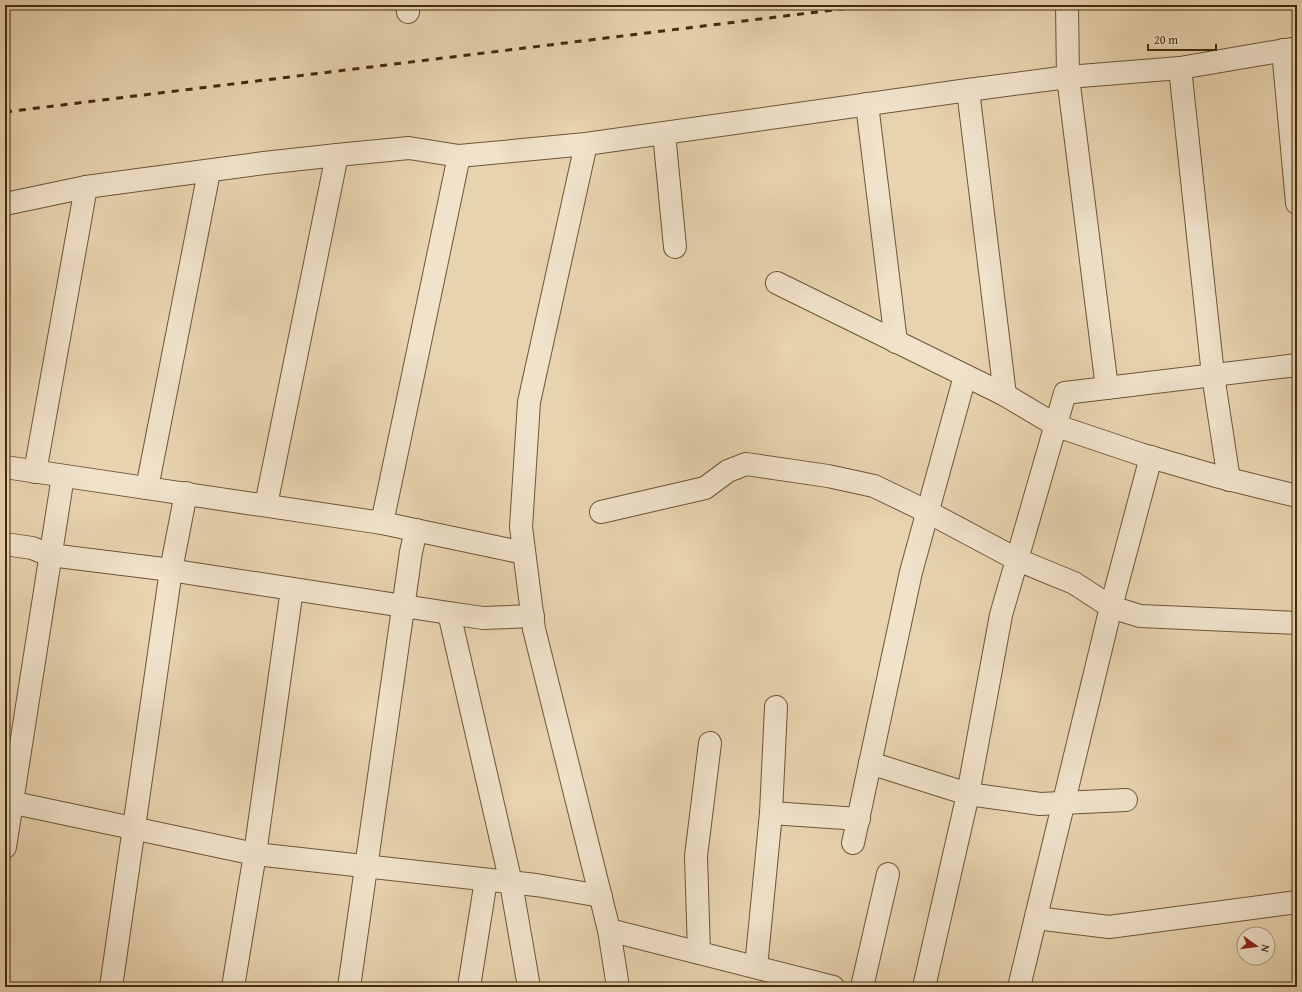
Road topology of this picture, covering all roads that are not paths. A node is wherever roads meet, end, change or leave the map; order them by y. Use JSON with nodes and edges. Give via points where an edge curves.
{"nodes":[{"id":1,"x":1067,"y":5,"type":"edge"},
{"id":2,"x":1290,"y":49,"type":"edge"},
{"id":3,"x":1180,"y":68,"type":"junction"},
{"id":4,"x":1068,"y":77,"type":"junction"},
{"id":5,"x":968,"y":90,"type":"junction"},
{"id":6,"x":867,"y":104,"type":"junction"},
{"id":7,"x":664,"y":133,"type":"junction"},
{"id":8,"x":586,"y":144,"type":"junction"},
{"id":9,"x":337,"y":155,"type":"junction"},
{"id":10,"x":459,"y":156,"type":"junction"},
{"id":11,"x":209,"y":172,"type":"junction"},
{"id":12,"x":86,"y":187,"type":"junction"},
{"id":13,"x":1297,"y":203,"type":"edge"},
{"id":14,"x":5,"y":204,"type":"edge"},
{"id":15,"x":675,"y":247,"type":"dead end"},
{"id":16,"x":777,"y":283,"type":"dead end"},
{"id":17,"x":896,"y":342,"type":"junction"},
{"id":18,"x":1297,"y":365,"type":"edge"},
{"id":19,"x":965,"y":376,"type":"junction"},
{"id":20,"x":1213,"y":376,"type":"junction"},
{"id":21,"x":1107,"y":388,"type":"junction"},
{"id":22,"x":1005,"y":395,"type":"junction"},
{"id":23,"x":1056,"y":426,"type":"junction"},
{"id":24,"x":1151,"y":457,"type":"junction"},
{"id":25,"x":5,"y":467,"type":"edge"},
{"id":26,"x":35,"y":472,"type":"junction"},
{"id":27,"x":63,"y":476,"type":"junction"},
{"id":28,"x":1229,"y":480,"type":"junction"},
{"id":29,"x":147,"y":488,"type":"junction"},
{"id":30,"x":186,"y":493,"type":"junction"},
{"id":31,"x":1297,"y":496,"type":"edge"},
{"id":32,"x":266,"y":505,"type":"junction"},
{"id":33,"x":601,"y":512,"type":"dead end"},
{"id":34,"x":928,"y":512,"type":"junction"},
{"id":35,"x":382,"y":523,"type":"junction"},
{"id":36,"x":416,"y":530,"type":"junction"},
{"id":37,"x":5,"y":544,"type":"edge"},
{"id":38,"x":524,"y":553,"type":"junction"},
{"id":39,"x":50,"y":554,"type":"junction"},
{"id":40,"x":1018,"y":560,"type":"junction"},
{"id":41,"x":171,"y":570,"type":"junction"},
{"id":42,"x":292,"y":589,"type":"junction"},
{"id":43,"x":404,"y":607,"type":"junction"},
{"id":44,"x":1111,"y":607,"type":"junction"},
{"id":45,"x":449,"y":613,"type":"junction"},
{"id":46,"x":533,"y":616,"type":"junction"},
{"id":47,"x":1297,"y":623,"type":"edge"},
{"id":48,"x":776,"y":707,"type":"dead end"},
{"id":49,"x":710,"y":743,"type":"dead end"},
{"id":50,"x":870,"y":763,"type":"junction"},
{"id":51,"x":968,"y":794,"type":"junction"},
{"id":52,"x":1126,"y":800,"type":"dead end"},
{"id":53,"x":9,"y":802,"type":"edge"},
{"id":54,"x":1063,"y":804,"type":"junction"},
{"id":55,"x":772,"y":813,"type":"junction"},
{"id":56,"x":859,"y":819,"type":"junction"},
{"id":57,"x":134,"y":828,"type":"junction"},
{"id":58,"x":853,"y":844,"type":"dead end"},
{"id":59,"x":5,"y":846,"type":"edge"},
{"id":60,"x":255,"y":854,"type":"junction"},
{"id":61,"x":367,"y":868,"type":"junction"},
{"id":62,"x":888,"y":874,"type":"dead end"},
{"id":63,"x":486,"y":880,"type":"junction"},
{"id":64,"x":511,"y":883,"type":"junction"},
{"id":65,"x":601,"y":896,"type":"junction"},
{"id":66,"x":1297,"y":902,"type":"edge"},
{"id":67,"x":1036,"y":918,"type":"junction"},
{"id":68,"x":610,"y":930,"type":"junction"},
{"id":69,"x":699,"y":953,"type":"junction"},
{"id":70,"x":756,"y":967,"type":"junction"},
{"id":71,"x":111,"y":987,"type":"edge"},
{"id":72,"x":233,"y":987,"type":"edge"},
{"id":73,"x":349,"y":987,"type":"edge"},
{"id":74,"x":469,"y":987,"type":"edge"},
{"id":75,"x":529,"y":987,"type":"edge"},
{"id":76,"x":618,"y":987,"type":"edge"},
{"id":77,"x":833,"y":987,"type":"edge"},
{"id":78,"x":862,"y":987,"type":"edge"},
{"id":79,"x":924,"y":987,"type":"edge"},
{"id":80,"x":1019,"y":987,"type":"edge"}],
"edges":[{"from":1,"to":4,"type":"street"},
{"from":2,"to":3,"type":"street"},
{"from":2,"to":13,"type":"street"},
{"from":3,"to":4,"type":"street"},
{"from":3,"to":20,"type":"street"},
{"from":4,"to":5,"type":"street"},
{"from":4,"to":21,"type":"street"},
{"from":5,"to":6,"type":"street"},
{"from":5,"to":22,"type":"street"},
{"from":6,"to":7,"type":"street"},
{"from":6,"to":17,"type":"street"},
{"from":7,"to":8,"type":"street"},
{"from":7,"to":15,"type":"street"},
{"from":8,"to":10,"type":"street"},
{"from":8,"to":38,"type":"street","via":[[529,402],[521,527]]},
{"from":9,"to":10,"type":"street","via":[[409,148]]},
{"from":9,"to":11,"type":"street"},
{"from":9,"to":32,"type":"street"},
{"from":10,"to":35,"type":"street"},
{"from":11,"to":12,"type":"street"},
{"from":11,"to":29,"type":"street"},
{"from":12,"to":14,"type":"street"},
{"from":12,"to":26,"type":"street"},
{"from":16,"to":17,"type":"street"},
{"from":17,"to":19,"type":"street"},
{"from":18,"to":20,"type":"street"},
{"from":19,"to":22,"type":"street"},
{"from":19,"to":34,"type":"street"},
{"from":20,"to":21,"type":"street"},
{"from":20,"to":28,"type":"street"},
{"from":21,"to":23,"type":"street","via":[[1065,393]]},
{"from":22,"to":23,"type":"street"},
{"from":23,"to":24,"type":"street"},
{"from":23,"to":40,"type":"street"},
{"from":24,"to":28,"type":"street"},
{"from":24,"to":44,"type":"street"},
{"from":25,"to":26,"type":"street"},
{"from":26,"to":27,"type":"street"},
{"from":27,"to":29,"type":"street"},
{"from":27,"to":39,"type":"street"},
{"from":28,"to":31,"type":"street"},
{"from":29,"to":30,"type":"street"},
{"from":30,"to":32,"type":"street"},
{"from":30,"to":41,"type":"street"},
{"from":32,"to":35,"type":"street"},
{"from":33,"to":34,"type":"street","via":[[705,488],[728,471],[746,464],[828,476],[874,486]]},
{"from":34,"to":40,"type":"street"},
{"from":34,"to":50,"type":"street","via":[[911,572]]},
{"from":35,"to":36,"type":"street"},
{"from":36,"to":38,"type":"street"},
{"from":36,"to":43,"type":"street"},
{"from":37,"to":39,"type":"street"},
{"from":38,"to":46,"type":"street"},
{"from":39,"to":41,"type":"street"},
{"from":39,"to":53,"type":"street"},
{"from":40,"to":44,"type":"street","via":[[1074,583]]},
{"from":40,"to":51,"type":"street","via":[[1001,615]]},
{"from":41,"to":42,"type":"street"},
{"from":41,"to":57,"type":"street"},
{"from":42,"to":43,"type":"street"},
{"from":42,"to":60,"type":"street"},
{"from":43,"to":45,"type":"street"},
{"from":43,"to":61,"type":"street"},
{"from":44,"to":47,"type":"street","via":[[1140,616]]},
{"from":44,"to":54,"type":"street"},
{"from":45,"to":46,"type":"street","via":[[483,618]]},
{"from":45,"to":64,"type":"street"},
{"from":46,"to":65,"type":"street"},
{"from":48,"to":55,"type":"street"},
{"from":49,"to":69,"type":"street","via":[[696,856]]},
{"from":50,"to":51,"type":"street"},
{"from":50,"to":56,"type":"street"},
{"from":51,"to":54,"type":"street","via":[[1040,804]]},
{"from":51,"to":79,"type":"street"},
{"from":52,"to":54,"type":"street"},
{"from":53,"to":57,"type":"street"},
{"from":53,"to":59,"type":"street"},
{"from":54,"to":67,"type":"street"},
{"from":55,"to":56,"type":"street"},
{"from":55,"to":70,"type":"street"},
{"from":56,"to":58,"type":"street"},
{"from":57,"to":60,"type":"street"},
{"from":57,"to":71,"type":"street"},
{"from":60,"to":61,"type":"street"},
{"from":60,"to":72,"type":"street"},
{"from":61,"to":63,"type":"street"},
{"from":61,"to":73,"type":"street"},
{"from":62,"to":78,"type":"street"},
{"from":63,"to":64,"type":"street"},
{"from":63,"to":74,"type":"street"},
{"from":64,"to":65,"type":"street"},
{"from":64,"to":75,"type":"street"},
{"from":65,"to":68,"type":"street"},
{"from":66,"to":67,"type":"street","via":[[1109,927]]},
{"from":67,"to":80,"type":"street"},
{"from":68,"to":69,"type":"street"},
{"from":68,"to":76,"type":"street"},
{"from":69,"to":70,"type":"street"},
{"from":70,"to":77,"type":"street"}]}
